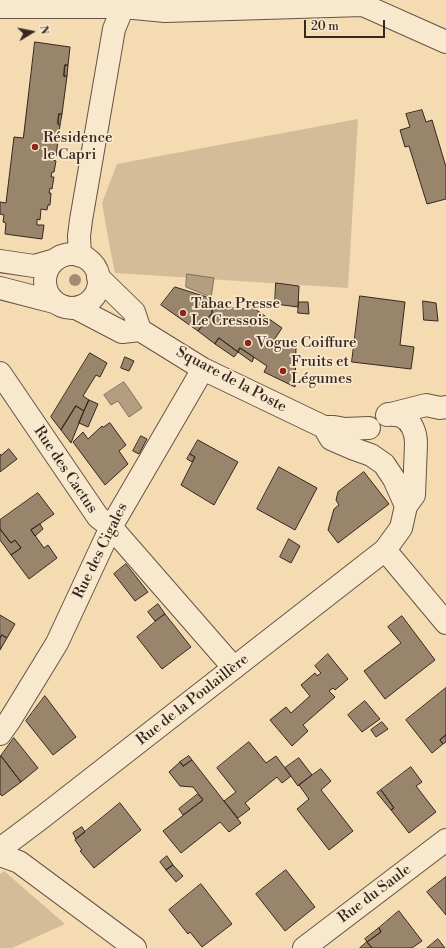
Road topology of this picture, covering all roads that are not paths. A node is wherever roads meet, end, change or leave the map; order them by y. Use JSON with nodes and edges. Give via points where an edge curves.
{"nodes":[{"id":1,"x":125,"y":3,"type":"edge"},
{"id":2,"x":0,"y":7,"type":"edge"},
{"id":3,"x":446,"y":42,"type":"edge"},
{"id":4,"x":80,"y":256,"type":"junction"},
{"id":5,"x":55,"y":260,"type":"junction"},
{"id":6,"x":0,"y":261,"type":"edge"},
{"id":7,"x":98,"y":277,"type":"junction"},
{"id":8,"x":0,"y":288,"type":"edge"},
{"id":9,"x":54,"y":302,"type":"junction"},
{"id":10,"x":76,"y":308,"type":"junction"},
{"id":11,"x":140,"y":330,"type":"junction"},
{"id":12,"x":203,"y":369,"type":"junction"},
{"id":13,"x":0,"y":373,"type":"edge"},
{"id":14,"x":443,"y":407,"type":"edge"},
{"id":15,"x":388,"y":414,"type":"junction"},
{"id":16,"x":324,"y":427,"type":"junction"},
{"id":17,"x":369,"y":428,"type":"junction"},
{"id":18,"x":416,"y":440,"type":"junction"},
{"id":19,"x":377,"y":459,"type":"junction"},
{"id":20,"x":406,"y":506,"type":"junction"},
{"id":21,"x":111,"y":527,"type":"junction"},
{"id":22,"x":385,"y":550,"type":"junction"},
{"id":23,"x":446,"y":622,"type":"edge"},
{"id":24,"x":234,"y":668,"type":"junction"},
{"id":25,"x":0,"y":734,"type":"edge"},
{"id":26,"x":446,"y":840,"type":"edge"},
{"id":27,"x":0,"y":849,"type":"edge"},
{"id":28,"x":0,"y":855,"type":"edge"},
{"id":29,"x":135,"y":948,"type":"edge"},
{"id":30,"x":304,"y":948,"type":"edge"}],
"edges":[{"from":1,"to":2,"type":"street"},
{"from":1,"to":3,"type":"street","via":[[165,11],[363,5]]},
{"from":1,"to":4,"type":"street","via":[[114,29],[85,193],[79,236]]},
{"from":4,"to":5,"type":"street","via":[[65,255]]},
{"from":4,"to":7,"type":"street","via":[[91,263]]},
{"from":5,"to":6,"type":"street","via":[[34,266]]},
{"from":5,"to":9,"type":"street","via":[[48,268],[44,282],[47,293]]},
{"from":7,"to":10,"type":"street","via":[[98,288],[93,297],[86,304]]},
{"from":7,"to":11,"type":"street","via":[[134,312]]},
{"from":8,"to":9,"type":"street"},
{"from":9,"to":10,"type":"street","via":[[63,307]]},
{"from":10,"to":11,"type":"street","via":[[122,332]]},
{"from":11,"to":12,"type":"street","name":"Square de la Poste"},
{"from":12,"to":16,"type":"street","name":"Square de la Poste"},
{"from":12,"to":21,"type":"street","name":"Rue des Cigales"},
{"from":13,"to":21,"type":"street","name":"Rue des Cactus","via":[[98,517]]},
{"from":14,"to":15,"type":"street","name":"Square de la Poste","via":[[426,405]]},
{"from":14,"to":18,"type":"street","name":"Square de la Poste"},
{"from":15,"to":17,"type":"street","name":"Square de la Poste","via":[[376,419]]},
{"from":15,"to":18,"type":"street","via":[[401,416],[412,424]]},
{"from":16,"to":17,"type":"street","name":"Square de la Poste"},
{"from":16,"to":19,"type":"street","name":"Square de la Poste","via":[[331,439]]},
{"from":17,"to":19,"type":"street","via":[[366,442]]},
{"from":18,"to":19,"type":"street","name":"Square de la Poste","via":[[412,454],[404,462],[394,465]]},
{"from":18,"to":20,"type":"street","via":[[414,495]]},
{"from":19,"to":20,"type":"street","via":[[394,479]]},
{"from":20,"to":22,"type":"street","name":"Rue de la Poulaillère","via":[[401,528]]},
{"from":21,"to":24,"type":"street","name":"Rue des Cactus"},
{"from":21,"to":25,"type":"street","name":"Rue des Cigales","via":[[57,643]]},
{"from":22,"to":23,"type":"street"},
{"from":22,"to":24,"type":"street","name":"Rue de la Poulaillère"},
{"from":24,"to":27,"type":"street","name":"Rue de la Poulaillère"},
{"from":26,"to":30,"type":"street","name":"Rue du Saule"},
{"from":28,"to":29,"type":"street","via":[[18,862]]}]}
